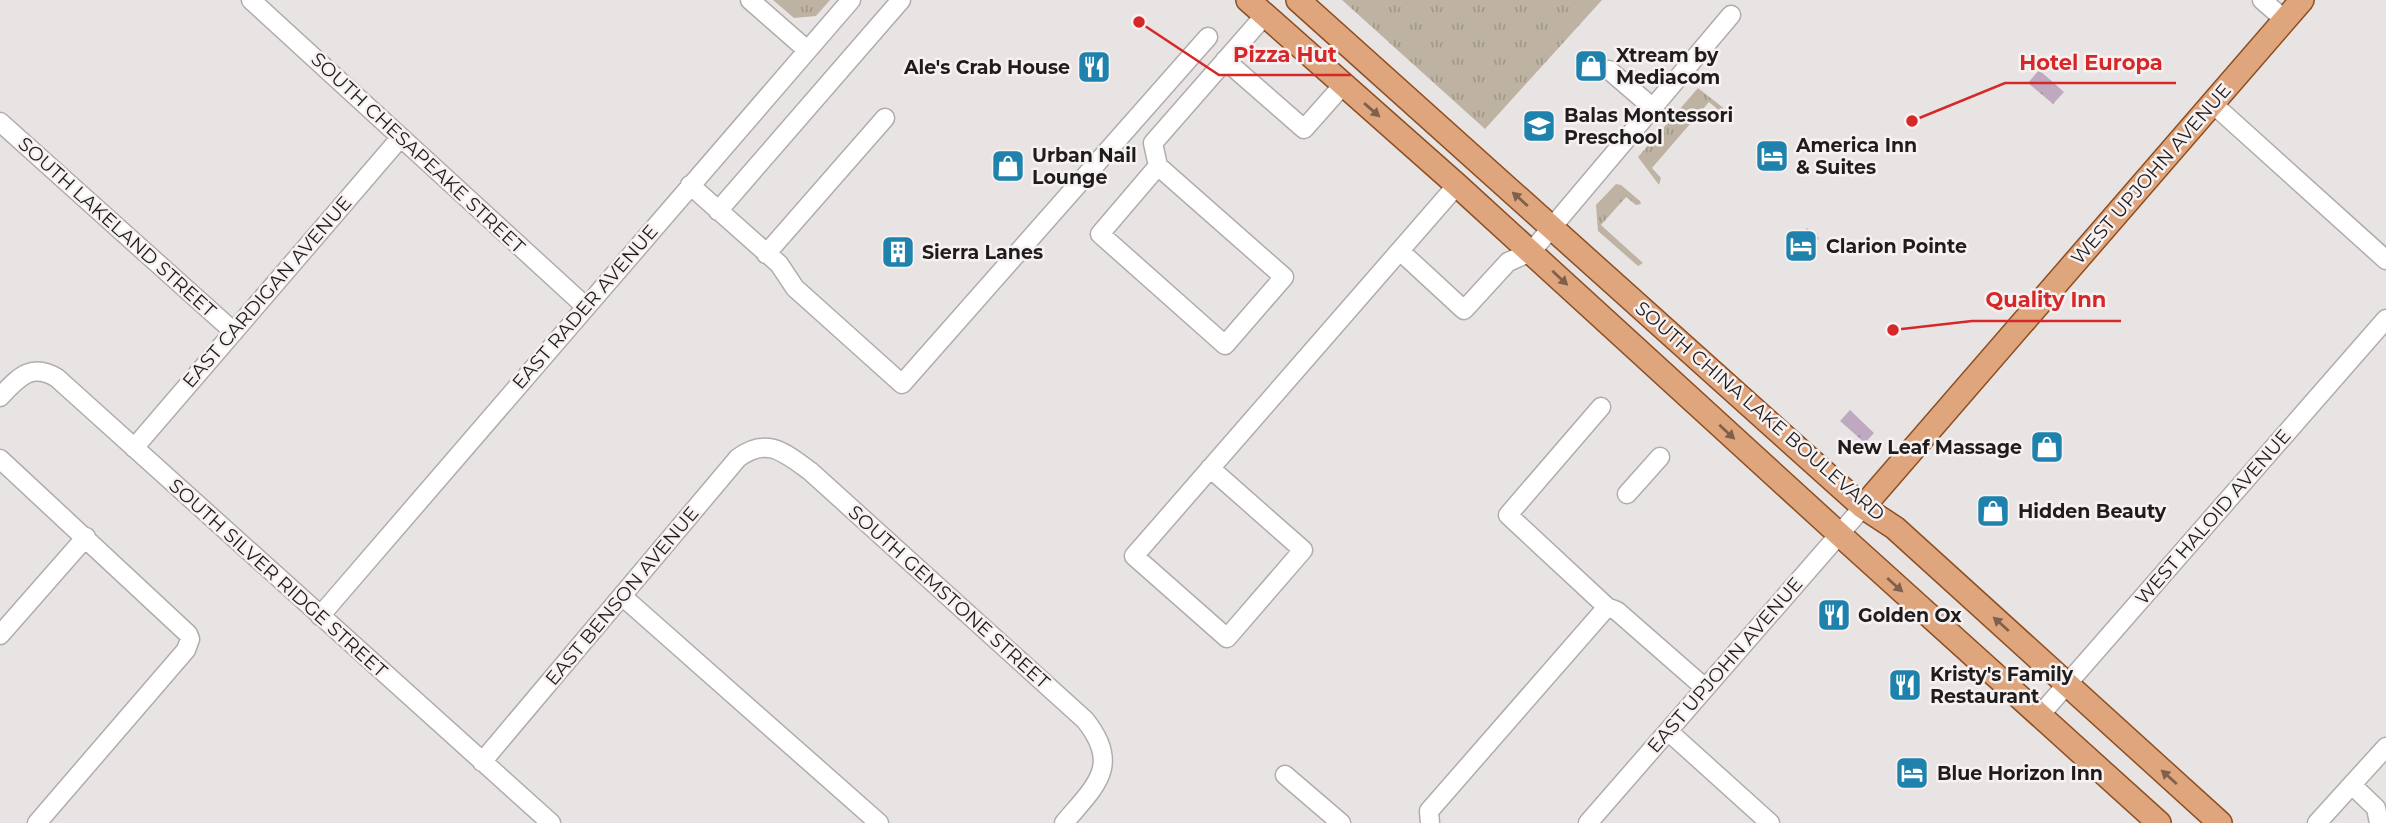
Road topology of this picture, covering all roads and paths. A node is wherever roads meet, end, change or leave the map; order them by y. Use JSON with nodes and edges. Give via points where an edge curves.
{"nodes":[{"id":1,"x":251,"y":0,"type":"edge"},
{"id":2,"x":750,"y":0,"type":"edge"},
{"id":3,"x":851,"y":0,"type":"edge"},
{"id":4,"x":901,"y":0,"type":"edge"},
{"id":5,"x":1298,"y":0,"type":"edge"},
{"id":6,"x":2262,"y":0,"type":"edge"},
{"id":7,"x":2302,"y":0,"type":"edge"},
{"id":8,"x":1256,"y":8,"type":"edge"},
{"id":9,"x":1731,"y":15,"type":"dead end"},
{"id":10,"x":2285,"y":20,"type":"junction"},
{"id":11,"x":1208,"y":37,"type":"dead end"},
{"id":12,"x":807,"y":50,"type":"junction"},
{"id":13,"x":1226,"y":60,"type":"junction"},
{"id":14,"x":1609,"y":70,"type":"dead end"},
{"id":15,"x":1343,"y":85,"type":"junction"},
{"id":16,"x":2213,"y":104,"type":"junction"},
{"id":17,"x":1653,"y":108,"type":"junction"},
{"id":18,"x":886,"y":118,"type":"dead end"},
{"id":19,"x":0,"y":122,"type":"edge"},
{"id":20,"x":401,"y":137,"type":"junction"},
{"id":21,"x":1158,"y":166,"type":"junction"},
{"id":22,"x":1457,"y":185,"type":"junction"},
{"id":23,"x":690,"y":186,"type":"junction"},
{"id":24,"x":718,"y":211,"type":"junction"},
{"id":25,"x":1552,"y":228,"type":"junction"},
{"id":26,"x":1400,"y":251,"type":"junction"},
{"id":27,"x":1531,"y":252,"type":"junction"},
{"id":28,"x":766,"y":254,"type":"junction"},
{"id":29,"x":2386,"y":261,"type":"edge"},
{"id":30,"x":585,"y":306,"type":"junction"},
{"id":31,"x":2386,"y":319,"type":"edge"},
{"id":32,"x":234,"y":332,"type":"junction"},
{"id":33,"x":0,"y":397,"type":"edge"},
{"id":34,"x":1601,"y":407,"type":"dead end"},
{"id":35,"x":772,"y":447,"type":"joint"},
{"id":36,"x":134,"y":448,"type":"junction"},
{"id":37,"x":1660,"y":457,"type":"dead end"},
{"id":38,"x":0,"y":459,"type":"edge"},
{"id":39,"x":1210,"y":468,"type":"junction"},
{"id":40,"x":1627,"y":494,"type":"dead end"},
{"id":41,"x":1863,"y":507,"type":"junction"},
{"id":42,"x":1839,"y":534,"type":"junction"},
{"id":43,"x":86,"y":537,"type":"junction"},
{"id":44,"x":622,"y":596,"type":"junction"},
{"id":45,"x":1607,"y":607,"type":"junction"},
{"id":46,"x":320,"y":616,"type":"junction"},
{"id":47,"x":0,"y":635,"type":"edge"},
{"id":48,"x":2067,"y":684,"type":"junction"},
{"id":49,"x":1705,"y":688,"type":"junction"},
{"id":50,"x":2040,"y":715,"type":"junction"},
{"id":51,"x":1668,"y":731,"type":"junction"},
{"id":52,"x":2386,"y":747,"type":"edge"},
{"id":53,"x":482,"y":762,"type":"junction"},
{"id":54,"x":1285,"y":775,"type":"dead end"},
{"id":55,"x":2350,"y":787,"type":"junction"},
{"id":56,"x":37,"y":823,"type":"edge"},
{"id":57,"x":551,"y":823,"type":"edge"},
{"id":58,"x":878,"y":823,"type":"edge"},
{"id":59,"x":1064,"y":823,"type":"edge"},
{"id":60,"x":1341,"y":823,"type":"edge"},
{"id":61,"x":1430,"y":823,"type":"edge"},
{"id":62,"x":1588,"y":823,"type":"edge"},
{"id":63,"x":1770,"y":823,"type":"edge"},
{"id":64,"x":2159,"y":823,"type":"edge"},
{"id":65,"x":2220,"y":823,"type":"edge"},
{"id":66,"x":2317,"y":823,"type":"edge"},
{"id":67,"x":2364,"y":823,"type":"edge"},
{"id":68,"x":2379,"y":823,"type":"edge"}],
"edges":[{"from":1,"to":20,"type":"street","name":"SOUTH CHESAPEAKE STREET"},
{"from":2,"to":12,"type":"street"},
{"from":3,"to":12,"type":"street","name":"EAST RADER AVENUE"},
{"from":4,"to":24,"type":"street"},
{"from":25,"to":5,"type":"main road","name":"SOUTH CHINA LAKE BOULEVARD","one_way":true},
{"from":6,"to":10,"type":"street"},
{"from":7,"to":10,"type":"main road","name":"WEST UPJOHN AVENUE"},
{"from":8,"to":13,"type":"street"},
{"from":8,"to":15,"type":"main road","name":"SOUTH CHINA LAKE BOULEVARD"},
{"from":9,"to":17,"type":"street"},
{"from":10,"to":16,"type":"main road","name":"WEST UPJOHN AVENUE"},
{"from":11,"to":28,"type":"street","via":[[902,384],[795,288]]},
{"from":12,"to":23,"type":"street","name":"EAST RADER AVENUE"},
{"from":13,"to":15,"type":"street","via":[[1304,129]]},
{"from":13,"to":21,"type":"street","via":[[1153,143]]},
{"from":14,"to":17,"type":"street"},
{"from":15,"to":22,"type":"main road","name":"SOUTH CHINA LAKE BOULEVARD","one_way":true},
{"from":16,"to":29,"type":"street"},
{"from":16,"to":41,"type":"main road","name":"WEST UPJOHN AVENUE"},
{"from":17,"to":25,"type":"street"},
{"from":18,"to":28,"type":"street"},
{"from":19,"to":32,"type":"street","name":"SOUTH LAKELAND STREET"},
{"from":20,"to":30,"type":"street","name":"SOUTH CHESAPEAKE STREET"},
{"from":20,"to":32,"type":"street","name":"EAST CARDIGAN AVENUE"},
{"from":21,"to":21,"type":"street","via":[[1284,277],[1225,345],[1100,234]]},
{"from":22,"to":26,"type":"street"},
{"from":22,"to":27,"type":"main road","name":"SOUTH CHINA LAKE BOULEVARD"},
{"from":23,"to":24,"type":"street"},
{"from":23,"to":30,"type":"street","name":"EAST RADER AVENUE"},
{"from":24,"to":28,"type":"street"},
{"from":25,"to":27,"type":"street"},
{"from":25,"to":41,"type":"main road","name":"SOUTH CHINA LAKE BOULEVARD"},
{"from":26,"to":27,"type":"street","via":[[1465,310],[1508,262]]},
{"from":26,"to":39,"type":"street"},
{"from":27,"to":42,"type":"main road","name":"SOUTH CHINA LAKE BOULEVARD","one_way":true},
{"from":30,"to":46,"type":"street","name":"EAST RADER AVENUE"},
{"from":31,"to":48,"type":"street","name":"WEST HALOID AVENUE"},
{"from":32,"to":36,"type":"street","name":"EAST CARDIGAN AVENUE"},
{"from":33,"to":36,"type":"street","name":"SOUTH SILVER RIDGE STREET","via":[[31,371],[45,370]]},
{"from":34,"to":45,"type":"street","via":[[1508,514]]},
{"from":35,"to":44,"type":"street","name":"EAST BENSON AVENUE","via":[[748,450],[738,458]]},
{"from":35,"to":59,"type":"street","name":"SOUTH GEMSTONE STREET","via":[[810,471],[1095,732],[1105,764],[1095,786]]},
{"from":36,"to":46,"type":"street","name":"SOUTH SILVER RIDGE STREET"},
{"from":37,"to":40,"type":"street"},
{"from":38,"to":43,"type":"street"},
{"from":39,"to":39,"type":"street","via":[[1303,550],[1227,638],[1134,556]]},
{"from":41,"to":42,"type":"street","name":"EAST UPJOHN AVENUE"},
{"from":48,"to":41,"type":"main road","name":"SOUTH CHINA LAKE BOULEVARD","one_way":true,"via":[[1895,528]]},
{"from":42,"to":49,"type":"street","name":"EAST UPJOHN AVENUE"},
{"from":42,"to":50,"type":"main road","name":"SOUTH CHINA LAKE BOULEVARD","one_way":true},
{"from":43,"to":47,"type":"street"},
{"from":43,"to":56,"type":"street","via":[[190,639],[186,650]]},
{"from":44,"to":53,"type":"street","name":"EAST BENSON AVENUE"},
{"from":44,"to":58,"type":"street"},
{"from":45,"to":49,"type":"street"},
{"from":45,"to":61,"type":"street","via":[[1429,811]]},
{"from":46,"to":53,"type":"street","name":"SOUTH SILVER RIDGE STREET"},
{"from":48,"to":50,"type":"street","name":"WEST HALOID AVENUE"},
{"from":65,"to":48,"type":"main road","name":"SOUTH CHINA LAKE BOULEVARD","one_way":true},
{"from":49,"to":51,"type":"street","name":"EAST UPJOHN AVENUE"},
{"from":50,"to":64,"type":"main road","name":"SOUTH CHINA LAKE BOULEVARD"},
{"from":51,"to":62,"type":"street","name":"EAST UPJOHN AVENUE"},
{"from":51,"to":63,"type":"street"},
{"from":52,"to":55,"type":"street"},
{"from":53,"to":57,"type":"street","name":"SOUTH SILVER RIDGE STREET"},
{"from":54,"to":60,"type":"street"},
{"from":55,"to":66,"type":"street"},
{"from":55,"to":67,"type":"street","via":[[2371,815]]},
{"from":55,"to":68,"type":"street","via":[[2376,808]]}]}
